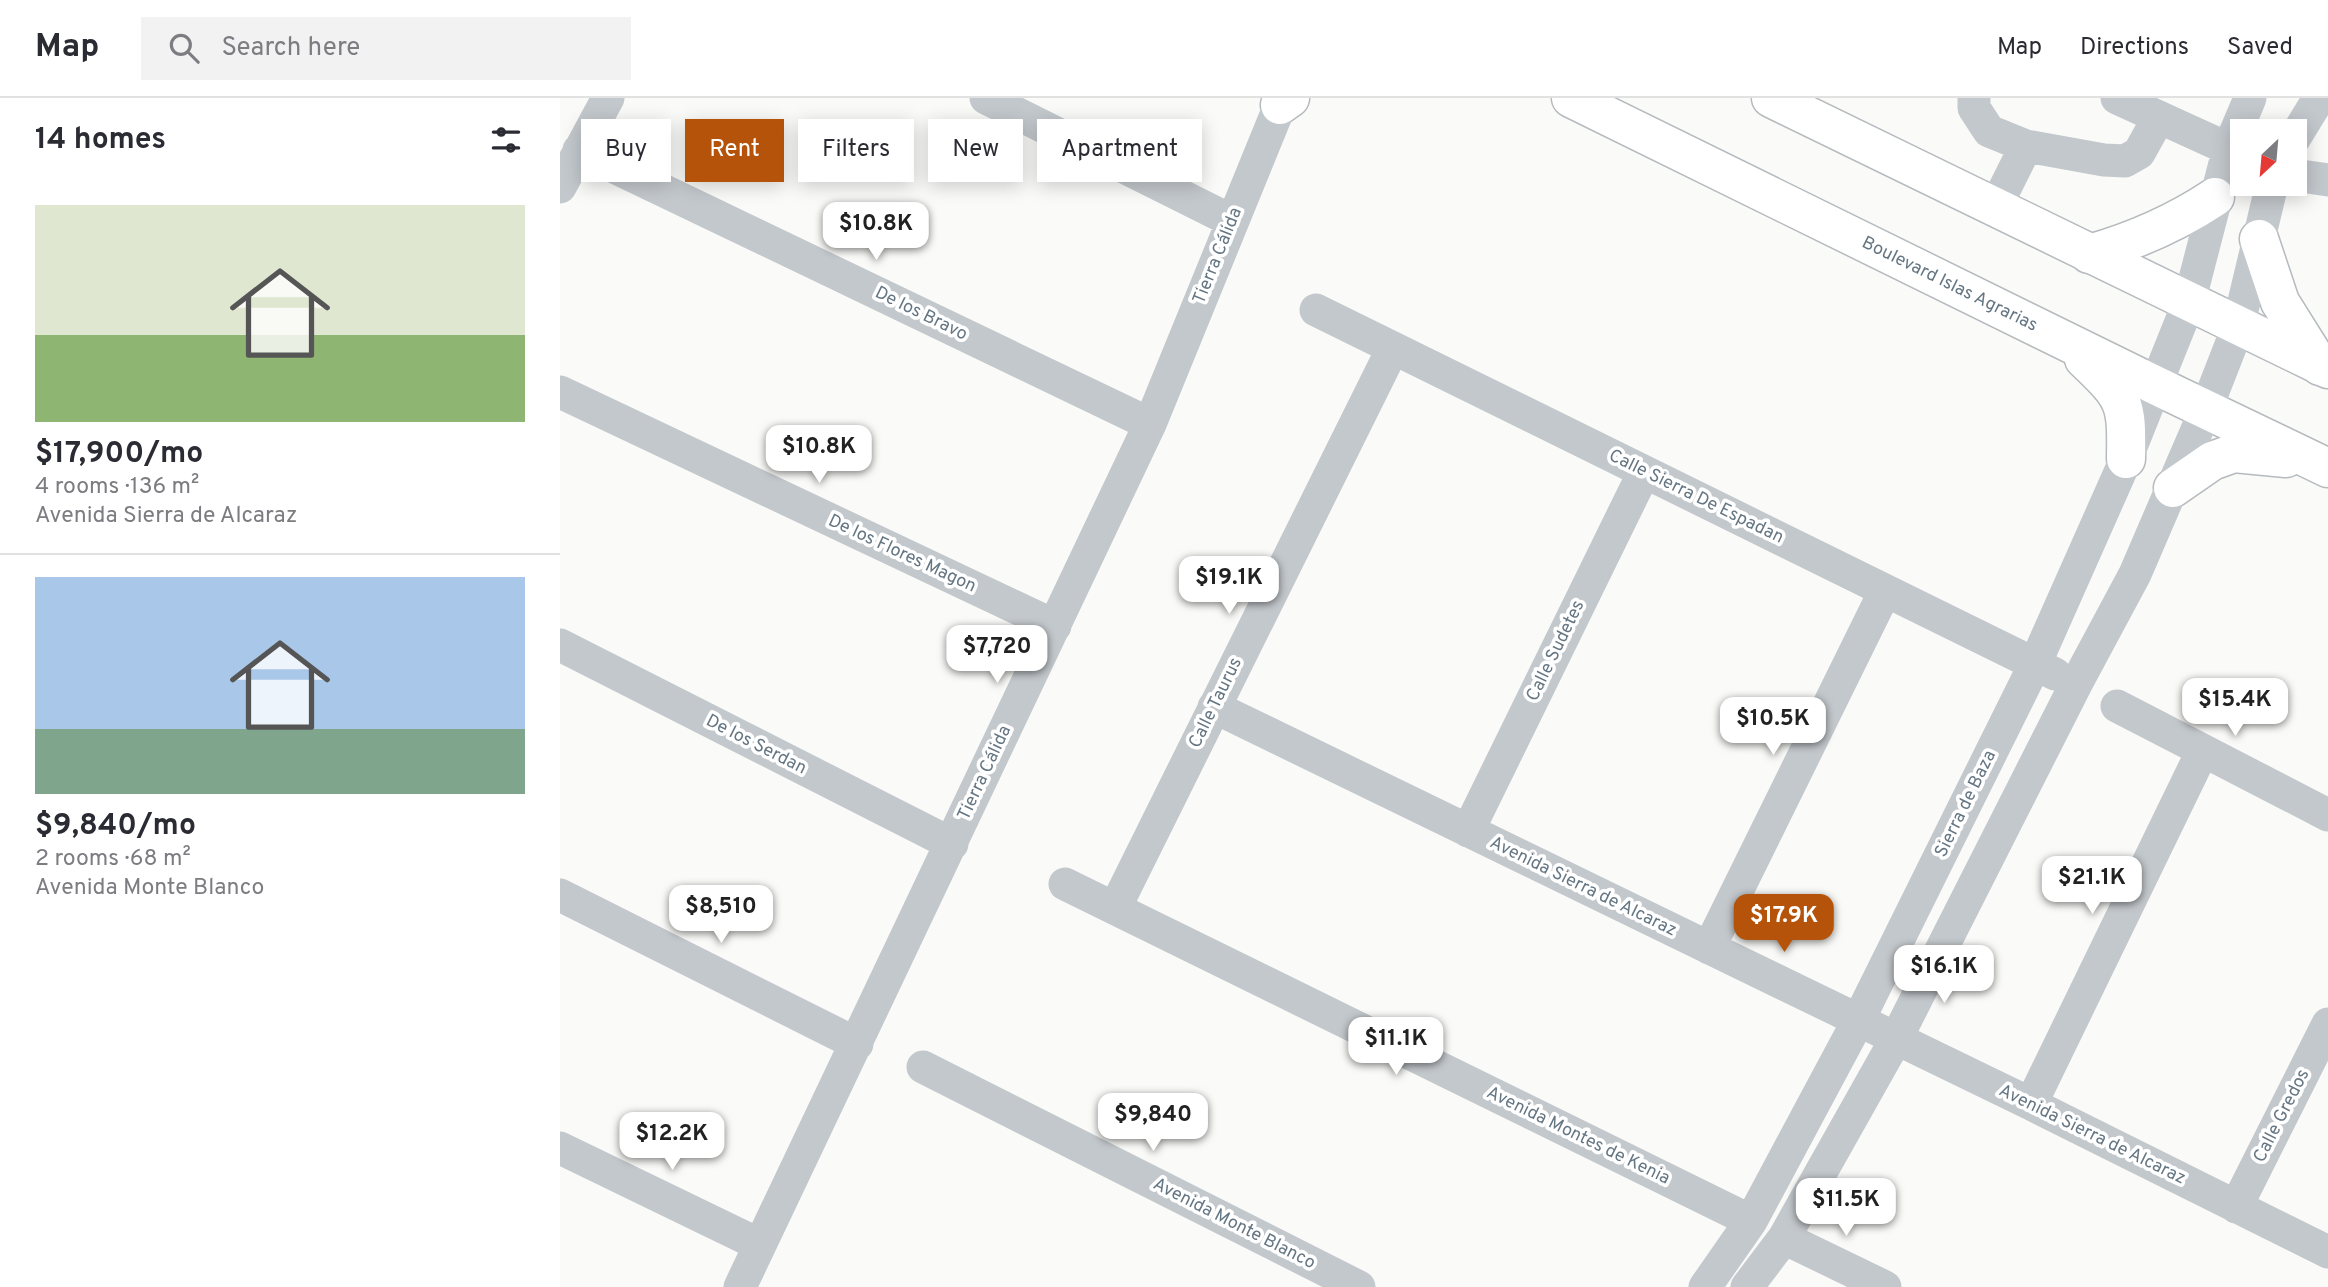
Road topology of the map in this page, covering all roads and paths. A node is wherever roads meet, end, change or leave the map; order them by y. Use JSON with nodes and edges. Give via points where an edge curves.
{"nodes":[{"id":1,"x":608,"y":98,"type":"edge"},
{"id":2,"x":986,"y":98,"type":"edge"},
{"id":3,"x":1571,"y":98,"type":"edge"},
{"id":4,"x":1771,"y":98,"type":"edge"},
{"id":5,"x":1974,"y":98,"type":"edge"},
{"id":6,"x":2117,"y":98,"type":"edge"},
{"id":7,"x":2250,"y":98,"type":"edge"},
{"id":8,"x":2319,"y":98,"type":"edge"},
{"id":9,"x":1284,"y":100,"type":"edge"},
{"id":10,"x":2159,"y":117,"type":"junction"},
{"id":11,"x":2244,"y":119,"type":"edge"},
{"id":12,"x":2306,"y":119,"type":"edge"},
{"id":13,"x":2026,"y":146,"type":"junction"},
{"id":14,"x":579,"y":150,"type":"junction"},
{"id":15,"x":2230,"y":150,"type":"edge"},
{"id":16,"x":2230,"y":163,"type":"edge"},
{"id":17,"x":2307,"y":177,"type":"edge"},
{"id":18,"x":2328,"y":180,"type":"edge"},
{"id":19,"x":560,"y":187,"type":"edge"},
{"id":20,"x":2270,"y":196,"type":"edge"},
{"id":21,"x":2215,"y":197,"type":"junction"},
{"id":22,"x":1995,"y":208,"type":"junction"},
{"id":23,"x":1232,"y":221,"type":"junction"},
{"id":24,"x":2259,"y":239,"type":"junction"},
{"id":25,"x":2089,"y":254,"type":"junction"},
{"id":26,"x":2189,"y":302,"type":"junction"},
{"id":27,"x":1316,"y":310,"type":"dead end"},
{"id":28,"x":2238,"y":327,"type":"junction"},
{"id":29,"x":2062,"y":339,"type":"junction"},
{"id":30,"x":1393,"y":348,"type":"junction"},
{"id":31,"x":2324,"y":368,"type":"edge"},
{"id":32,"x":2157,"y":386,"type":"junction"},
{"id":33,"x":560,"y":392,"type":"edge"},
{"id":34,"x":2206,"y":409,"type":"junction"},
{"id":35,"x":1150,"y":424,"type":"junction"},
{"id":36,"x":2126,"y":459,"type":"junction"},
{"id":37,"x":2324,"y":466,"type":"edge"},
{"id":38,"x":1644,"y":471,"type":"junction"},
{"id":39,"x":2173,"y":488,"type":"junction"},
{"id":40,"x":1885,"y":591,"type":"junction"},
{"id":41,"x":1055,"y":626,"type":"junction"},
{"id":42,"x":560,"y":645,"type":"edge"},
{"id":43,"x":2035,"y":664,"type":"junction"},
{"id":44,"x":2076,"y":684,"type":"junction"},
{"id":45,"x":2118,"y":706,"type":"dead end"},
{"id":46,"x":1214,"y":707,"type":"junction"},
{"id":47,"x":2202,"y":752,"type":"junction"},
{"id":48,"x":2328,"y":815,"type":"edge"},
{"id":49,"x":1468,"y":831,"type":"junction"},
{"id":50,"x":952,"y":844,"type":"junction"},
{"id":51,"x":1065,"y":884,"type":"dead end"},
{"id":52,"x":560,"y":895,"type":"edge"},
{"id":53,"x":1115,"y":908,"type":"junction"},
{"id":54,"x":1709,"y":948,"type":"junction"},
{"id":55,"x":1858,"y":1021,"type":"junction"},
{"id":56,"x":2328,"y":1024,"type":"edge"},
{"id":57,"x":1896,"y":1039,"type":"junction"},
{"id":58,"x":857,"y":1044,"type":"junction"},
{"id":59,"x":923,"y":1067,"type":"dead end"},
{"id":60,"x":2031,"y":1104,"type":"junction"},
{"id":61,"x":560,"y":1148,"type":"edge"},
{"id":62,"x":2236,"y":1207,"type":"junction"},
{"id":63,"x":1751,"y":1221,"type":"junction"},
{"id":64,"x":1784,"y":1238,"type":"junction"},
{"id":65,"x":760,"y":1245,"type":"junction"},
{"id":66,"x":2328,"y":1252,"type":"edge"},
{"id":67,"x":740,"y":1287,"type":"edge"},
{"id":68,"x":1359,"y":1287,"type":"edge"},
{"id":69,"x":1705,"y":1287,"type":"edge"},
{"id":70,"x":1747,"y":1287,"type":"edge"},
{"id":71,"x":1885,"y":1287,"type":"edge"}],
"edges":[{"from":1,"to":14,"type":"street"},
{"from":2,"to":23,"type":"street"},
{"from":3,"to":29,"type":"main road","name":"Boulevard Islas Agrarias"},
{"from":4,"to":22,"type":"main road"},
{"from":5,"to":13,"type":"street","via":[[1974,108],[1989,131]]},
{"from":6,"to":10,"type":"street"},
{"from":7,"to":11,"type":"street","name":"Sierra de Baza"},
{"from":8,"to":12,"type":"street"},
{"from":9,"to":23,"type":"street","name":"Tierra Cálida"},
{"from":10,"to":13,"type":"street","via":[[2140,153],[2125,161]]},
{"from":10,"to":15,"type":"street"},
{"from":13,"to":22,"type":"street"},
{"from":14,"to":19,"type":"street"},
{"from":14,"to":35,"type":"street","name":"De los Bravo"},
{"from":16,"to":21,"type":"street","name":"Sierra de Baza"},
{"from":17,"to":18,"type":"street"},
{"from":20,"to":24,"type":"street"},
{"from":21,"to":25,"type":"main road","via":[[2187,216]]},
{"from":21,"to":26,"type":"street","name":"Sierra de Baza"},
{"from":22,"to":25,"type":"main road"},
{"from":23,"to":35,"type":"street","name":"Tierra Cálida"},
{"from":24,"to":28,"type":"street"},
{"from":24,"to":31,"type":"main road","via":[[2280,302]]},
{"from":25,"to":26,"type":"main road"},
{"from":26,"to":28,"type":"main road"},
{"from":26,"to":32,"type":"street","name":"Sierra de Baza"},
{"from":27,"to":30,"type":"street","name":"Calle Sierra De Espadan"},
{"from":28,"to":31,"type":"main road"},
{"from":28,"to":34,"type":"street"},
{"from":29,"to":32,"type":"main road","name":"Boulevard Islas Agrarias"},
{"from":29,"to":36,"type":"main road","via":[[2119,394],[2127,418]]},
{"from":30,"to":38,"type":"street","name":"Calle Sierra De Espadan"},
{"from":30,"to":46,"type":"street","name":"Calle Taurus"},
{"from":32,"to":34,"type":"main road","name":"Boulevard Islas Agrarias"},
{"from":32,"to":36,"type":"street","name":"Sierra de Baza"},
{"from":33,"to":41,"type":"street","name":"De los Flores Magon"},
{"from":34,"to":37,"type":"main road","name":"Boulevard Islas Agrarias"},
{"from":34,"to":39,"type":"street"},
{"from":35,"to":41,"type":"street","name":"Tierra Cálida"},
{"from":36,"to":43,"type":"street","name":"Sierra de Baza"},
{"from":37,"to":39,"type":"main road","via":[[2234,453],[2212,461]]},
{"from":38,"to":40,"type":"street","name":"Calle Sierra De Espadan"},
{"from":38,"to":49,"type":"street","name":"Calle Sudetes"},
{"from":39,"to":44,"type":"street","via":[[2135,574]]},
{"from":40,"to":43,"type":"street","name":"Calle Sierra De Espadan"},
{"from":40,"to":54,"type":"street"},
{"from":41,"to":50,"type":"street","name":"Tierra Cálida"},
{"from":42,"to":50,"type":"street","name":"De los Serdan"},
{"from":43,"to":44,"type":"street","name":"Calle Sierra De Espadan"},
{"from":43,"to":55,"type":"street","name":"Sierra de Baza"},
{"from":44,"to":57,"type":"street"},
{"from":45,"to":47,"type":"street"},
{"from":46,"to":49,"type":"street","name":"Avenida Sierra de Alcaraz"},
{"from":46,"to":53,"type":"street","name":"Calle Taurus"},
{"from":47,"to":48,"type":"street"},
{"from":47,"to":60,"type":"street"},
{"from":49,"to":54,"type":"street","name":"Avenida Sierra de Alcaraz"},
{"from":50,"to":58,"type":"street","name":"Tierra Cálida"},
{"from":51,"to":53,"type":"street","name":"Avenida Montes de Kenia"},
{"from":52,"to":58,"type":"street"},
{"from":53,"to":63,"type":"street","name":"Avenida Montes de Kenia"},
{"from":54,"to":55,"type":"street","name":"Avenida Sierra de Alcaraz"},
{"from":55,"to":57,"type":"street","name":"Avenida Sierra de Alcaraz"},
{"from":55,"to":63,"type":"street","name":"Sierra de Baza"},
{"from":56,"to":62,"type":"street","name":"Calle Gredos"},
{"from":57,"to":60,"type":"street","name":"Avenida Sierra de Alcaraz"},
{"from":57,"to":64,"type":"street"},
{"from":58,"to":65,"type":"street","name":"Tierra Cálida"},
{"from":59,"to":68,"type":"street","name":"Avenida Monte Blanco"},
{"from":60,"to":62,"type":"street","name":"Avenida Sierra de Alcaraz"},
{"from":61,"to":65,"type":"street"},
{"from":62,"to":66,"type":"street","name":"Avenida Sierra de Alcaraz"},
{"from":63,"to":69,"type":"street","name":"Sierra de Baza"},
{"from":64,"to":70,"type":"street"},
{"from":64,"to":71,"type":"street"},
{"from":65,"to":67,"type":"street","name":"Tierra Cálida"}]}
